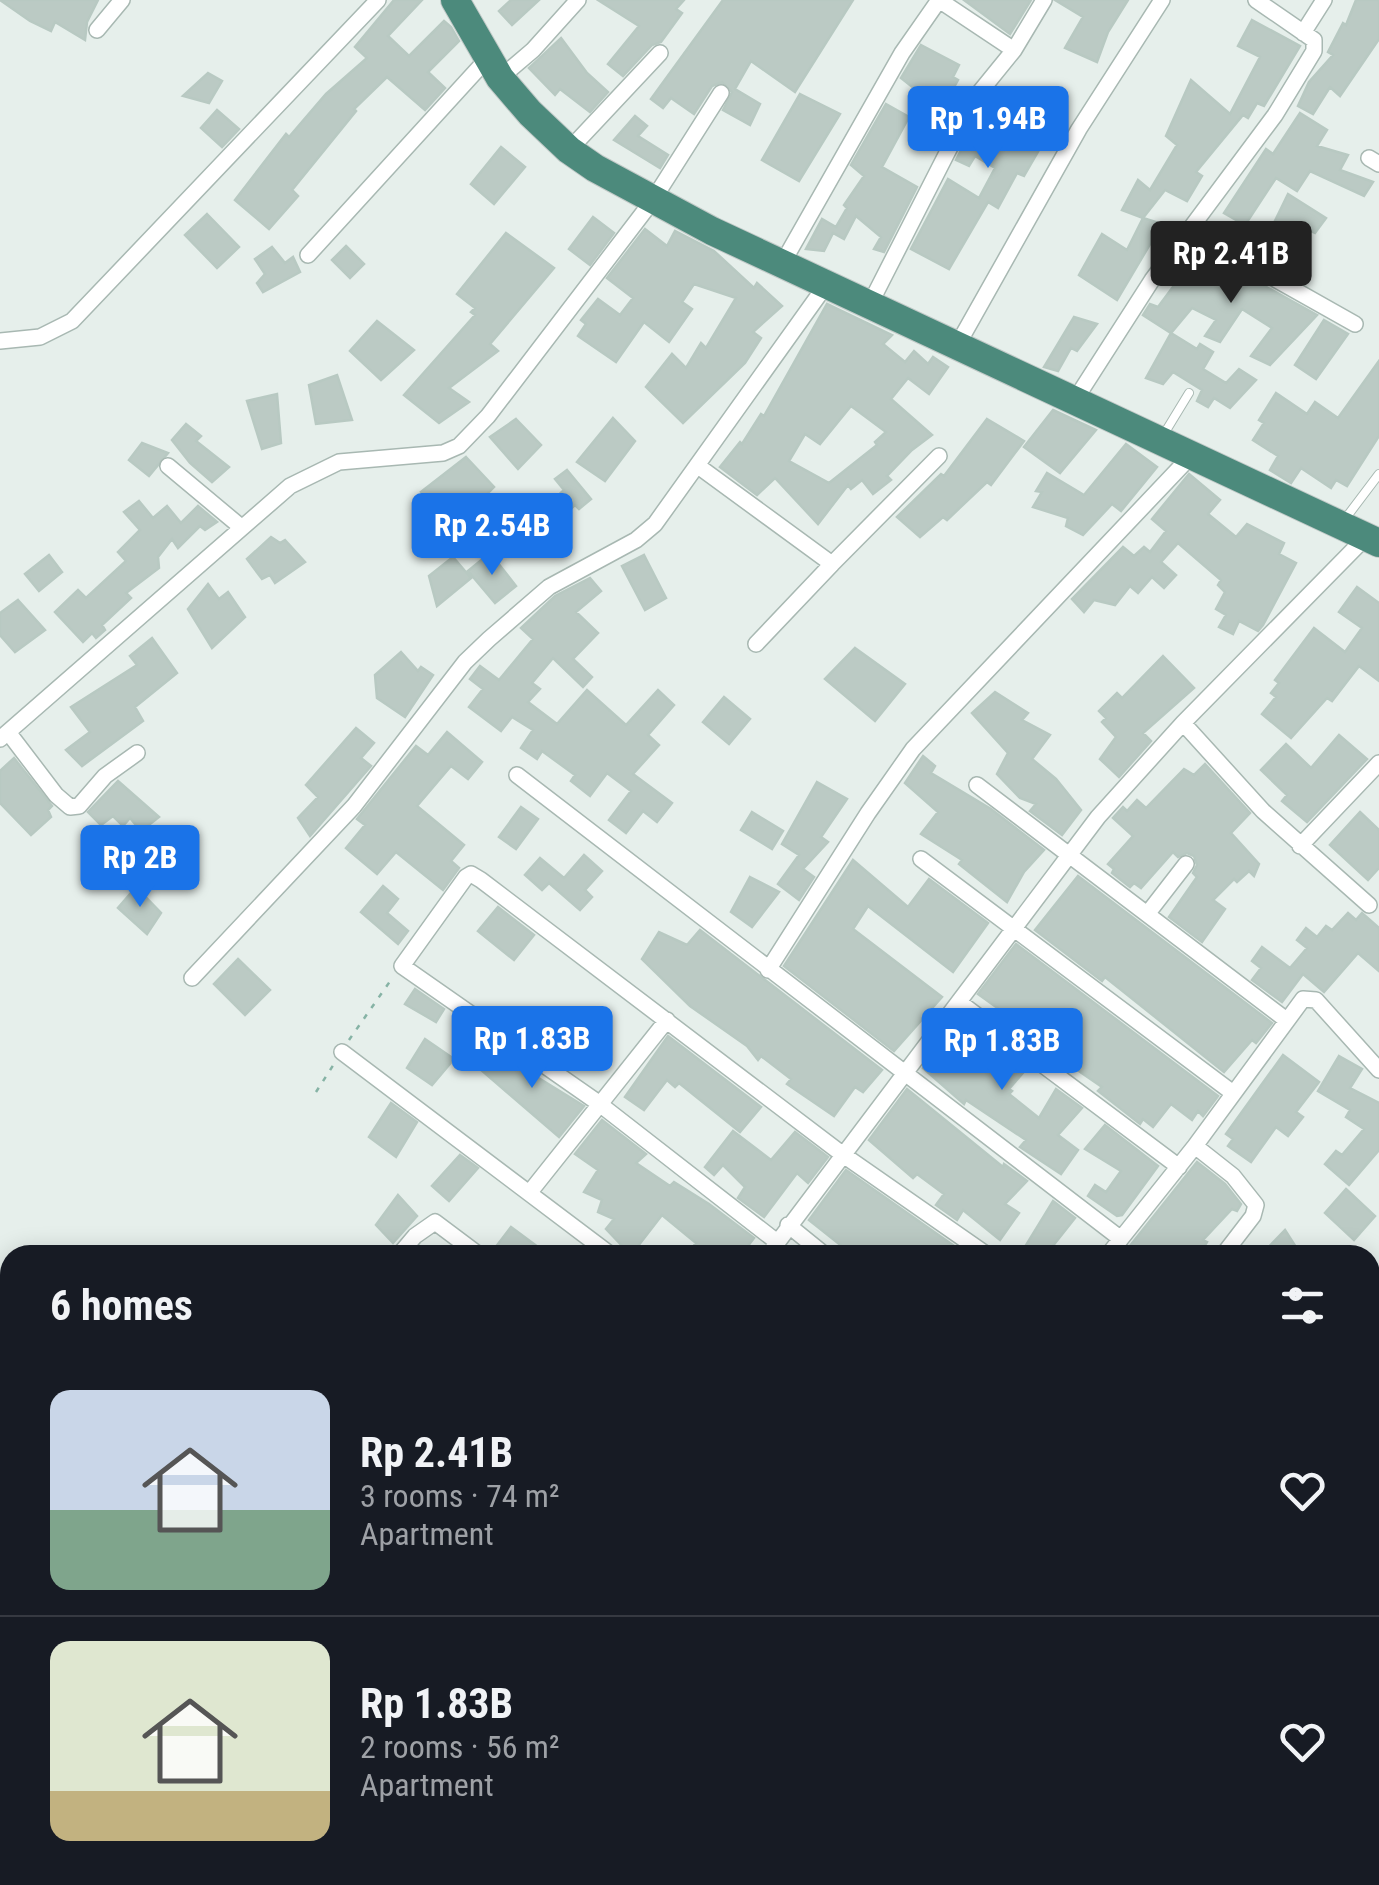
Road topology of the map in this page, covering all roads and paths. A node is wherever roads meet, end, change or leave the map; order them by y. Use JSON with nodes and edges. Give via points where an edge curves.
{"nodes":[{"id":1,"x":122,"y":0,"type":"edge"},
{"id":2,"x":378,"y":0,"type":"edge"},
{"id":3,"x":455,"y":0,"type":"edge"},
{"id":4,"x":578,"y":0,"type":"edge"},
{"id":5,"x":939,"y":0,"type":"edge"},
{"id":6,"x":1044,"y":0,"type":"edge"},
{"id":7,"x":1162,"y":0,"type":"edge"},
{"id":8,"x":1256,"y":0,"type":"edge"},
{"id":9,"x":1324,"y":0,"type":"edge"},
{"id":10,"x":97,"y":30,"type":"dead end"},
{"id":11,"x":1304,"y":33,"type":"junction"},
{"id":12,"x":1014,"y":50,"type":"junction"},
{"id":13,"x":660,"y":53,"type":"dead end"},
{"id":14,"x":493,"y":68,"type":"junction"},
{"id":15,"x":721,"y":93,"type":"dead end"},
{"id":16,"x":569,"y":150,"type":"junction"},
{"id":17,"x":653,"y":200,"type":"junction"},
{"id":18,"x":1188,"y":230,"type":"junction"},
{"id":19,"x":308,"y":255,"type":"dead end"},
{"id":20,"x":782,"y":264,"type":"junction"},
{"id":21,"x":826,"y":285,"type":"junction"},
{"id":22,"x":869,"y":306,"type":"junction"},
{"id":23,"x":1356,"y":324,"type":"dead end"},
{"id":24,"x":0,"y":341,"type":"edge"},
{"id":25,"x":958,"y":344,"type":"junction"},
{"id":26,"x":1189,"y":393,"type":"dead end"},
{"id":27,"x":1075,"y":400,"type":"junction"},
{"id":28,"x":1159,"y":442,"type":"junction"},
{"id":29,"x":939,"y":456,"type":"dead end"},
{"id":30,"x":1190,"y":457,"type":"junction"},
{"id":31,"x":168,"y":466,"type":"dead end"},
{"id":32,"x":698,"y":466,"type":"junction"},
{"id":33,"x":1379,"y":474,"type":"edge"},
{"id":34,"x":241,"y":527,"type":"junction"},
{"id":35,"x":1362,"y":536,"type":"edge"},
{"id":36,"x":832,"y":564,"type":"junction"},
{"id":37,"x":756,"y":644,"type":"dead end"},
{"id":38,"x":1183,"y":723,"type":"junction"},
{"id":39,"x":4,"y":735,"type":"edge"},
{"id":40,"x":137,"y":753,"type":"dead end"},
{"id":41,"x":1379,"y":764,"type":"edge"},
{"id":42,"x":517,"y":775,"type":"dead end"},
{"id":43,"x":977,"y":785,"type":"dead end"},
{"id":44,"x":1300,"y":846,"type":"junction"},
{"id":45,"x":1066,"y":857,"type":"junction"},
{"id":46,"x":920,"y":859,"type":"dead end"},
{"id":47,"x":1186,"y":864,"type":"dead end"},
{"id":48,"x":1369,"y":904,"type":"dead end"},
{"id":49,"x":1148,"y":913,"type":"junction"},
{"id":50,"x":1013,"y":928,"type":"junction"},
{"id":51,"x":402,"y":966,"type":"junction"},
{"id":52,"x":768,"y":970,"type":"junction"},
{"id":53,"x":192,"y":978,"type":"dead end"},
{"id":54,"x":960,"y":1002,"type":"junction"},
{"id":55,"x":667,"y":1020,"type":"junction"},
{"id":56,"x":1285,"y":1020,"type":"junction"},
{"id":57,"x":342,"y":1052,"type":"junction"},
{"id":58,"x":1379,"y":1070,"type":"edge"},
{"id":59,"x":904,"y":1073,"type":"junction"},
{"id":60,"x":316,"y":1092,"type":"dead end"},
{"id":61,"x":1234,"y":1093,"type":"junction"},
{"id":62,"x":602,"y":1106,"type":"junction"},
{"id":63,"x":1196,"y":1146,"type":"junction"},
{"id":64,"x":842,"y":1154,"type":"junction"},
{"id":65,"x":1179,"y":1167,"type":"junction"},
{"id":66,"x":530,"y":1192,"type":"junction"},
{"id":67,"x":788,"y":1225,"type":"junction"},
{"id":68,"x":1121,"y":1239,"type":"junction"},
{"id":69,"x":410,"y":1245,"type":"edge"},
{"id":70,"x":467,"y":1245,"type":"edge"},
{"id":71,"x":598,"y":1245,"type":"edge"},
{"id":72,"x":769,"y":1245,"type":"edge"},
{"id":73,"x":775,"y":1245,"type":"edge"},
{"id":74,"x":813,"y":1245,"type":"edge"},
{"id":75,"x":973,"y":1245,"type":"edge"},
{"id":76,"x":1116,"y":1245,"type":"edge"},
{"id":77,"x":1231,"y":1245,"type":"edge"}],
"edges":[{"from":1,"to":10,"type":"street"},
{"from":2,"to":24,"type":"street","via":[[72,321],[40,337]]},
{"from":3,"to":14,"type":"highway"},
{"from":4,"to":14,"type":"street","via":[[533,50]]},
{"from":5,"to":12,"type":"street"},
{"from":5,"to":20,"type":"street"},
{"from":6,"to":12,"type":"street"},
{"from":7,"to":25,"type":"street","via":[[1079,129]]},
{"from":8,"to":11,"type":"street"},
{"from":9,"to":11,"type":"street"},
{"from":11,"to":18,"type":"street","via":[[1315,44],[1305,66],[1246,158]]},
{"from":12,"to":22,"type":"street","via":[[968,111]]},
{"from":13,"to":16,"type":"street"},
{"from":14,"to":16,"type":"highway"},
{"from":14,"to":19,"type":"street"},
{"from":15,"to":17,"type":"street"},
{"from":16,"to":17,"type":"highway"},
{"from":17,"to":20,"type":"highway"},
{"from":17,"to":34,"type":"street","via":[[459,446],[323,468]]},
{"from":18,"to":23,"type":"street"},
{"from":18,"to":27,"type":"street"},
{"from":20,"to":21,"type":"highway"},
{"from":21,"to":22,"type":"highway"},
{"from":21,"to":32,"type":"street"},
{"from":22,"to":25,"type":"highway"},
{"from":25,"to":27,"type":"highway"},
{"from":26,"to":28,"type":"lane"},
{"from":27,"to":28,"type":"highway"},
{"from":28,"to":30,"type":"highway"},
{"from":29,"to":36,"type":"street"},
{"from":30,"to":35,"type":"highway"},
{"from":30,"to":52,"type":"street","via":[[913,749]]},
{"from":31,"to":34,"type":"street"},
{"from":32,"to":36,"type":"street"},
{"from":32,"to":53,"type":"street","via":[[644,533],[549,587],[465,662],[354,806]]},
{"from":33,"to":35,"type":"lane"},
{"from":34,"to":39,"type":"street"},
{"from":35,"to":38,"type":"street"},
{"from":36,"to":37,"type":"street"},
{"from":38,"to":44,"type":"street"},
{"from":38,"to":45,"type":"street"},
{"from":39,"to":40,"type":"street","via":[[70,807]]},
{"from":41,"to":44,"type":"street"},
{"from":42,"to":52,"type":"street"},
{"from":43,"to":45,"type":"street"},
{"from":44,"to":48,"type":"street"},
{"from":45,"to":49,"type":"street"},
{"from":45,"to":50,"type":"street"},
{"from":46,"to":50,"type":"street"},
{"from":47,"to":49,"type":"street"},
{"from":49,"to":56,"type":"street"},
{"from":50,"to":54,"type":"street"},
{"from":50,"to":61,"type":"street"},
{"from":51,"to":55,"type":"street","via":[[472,874]]},
{"from":51,"to":57,"type":"path"},
{"from":51,"to":62,"type":"street"},
{"from":52,"to":59,"type":"street"},
{"from":54,"to":59,"type":"street"},
{"from":54,"to":65,"type":"street"},
{"from":55,"to":62,"type":"street"},
{"from":55,"to":64,"type":"street"},
{"from":56,"to":58,"type":"street","via":[[1312,998]]},
{"from":56,"to":61,"type":"street"},
{"from":57,"to":60,"type":"path"},
{"from":57,"to":66,"type":"street"},
{"from":59,"to":64,"type":"street"},
{"from":59,"to":68,"type":"street"},
{"from":61,"to":63,"type":"street"},
{"from":62,"to":66,"type":"street"},
{"from":62,"to":72,"type":"street"},
{"from":63,"to":65,"type":"street"},
{"from":63,"to":77,"type":"street","via":[[1256,1205]]},
{"from":64,"to":67,"type":"street"},
{"from":64,"to":75,"type":"street"},
{"from":65,"to":68,"type":"street"},
{"from":66,"to":71,"type":"street"},
{"from":67,"to":73,"type":"street"},
{"from":67,"to":74,"type":"street"},
{"from":68,"to":76,"type":"street"},
{"from":69,"to":70,"type":"street","via":[[432,1222]]}]}
